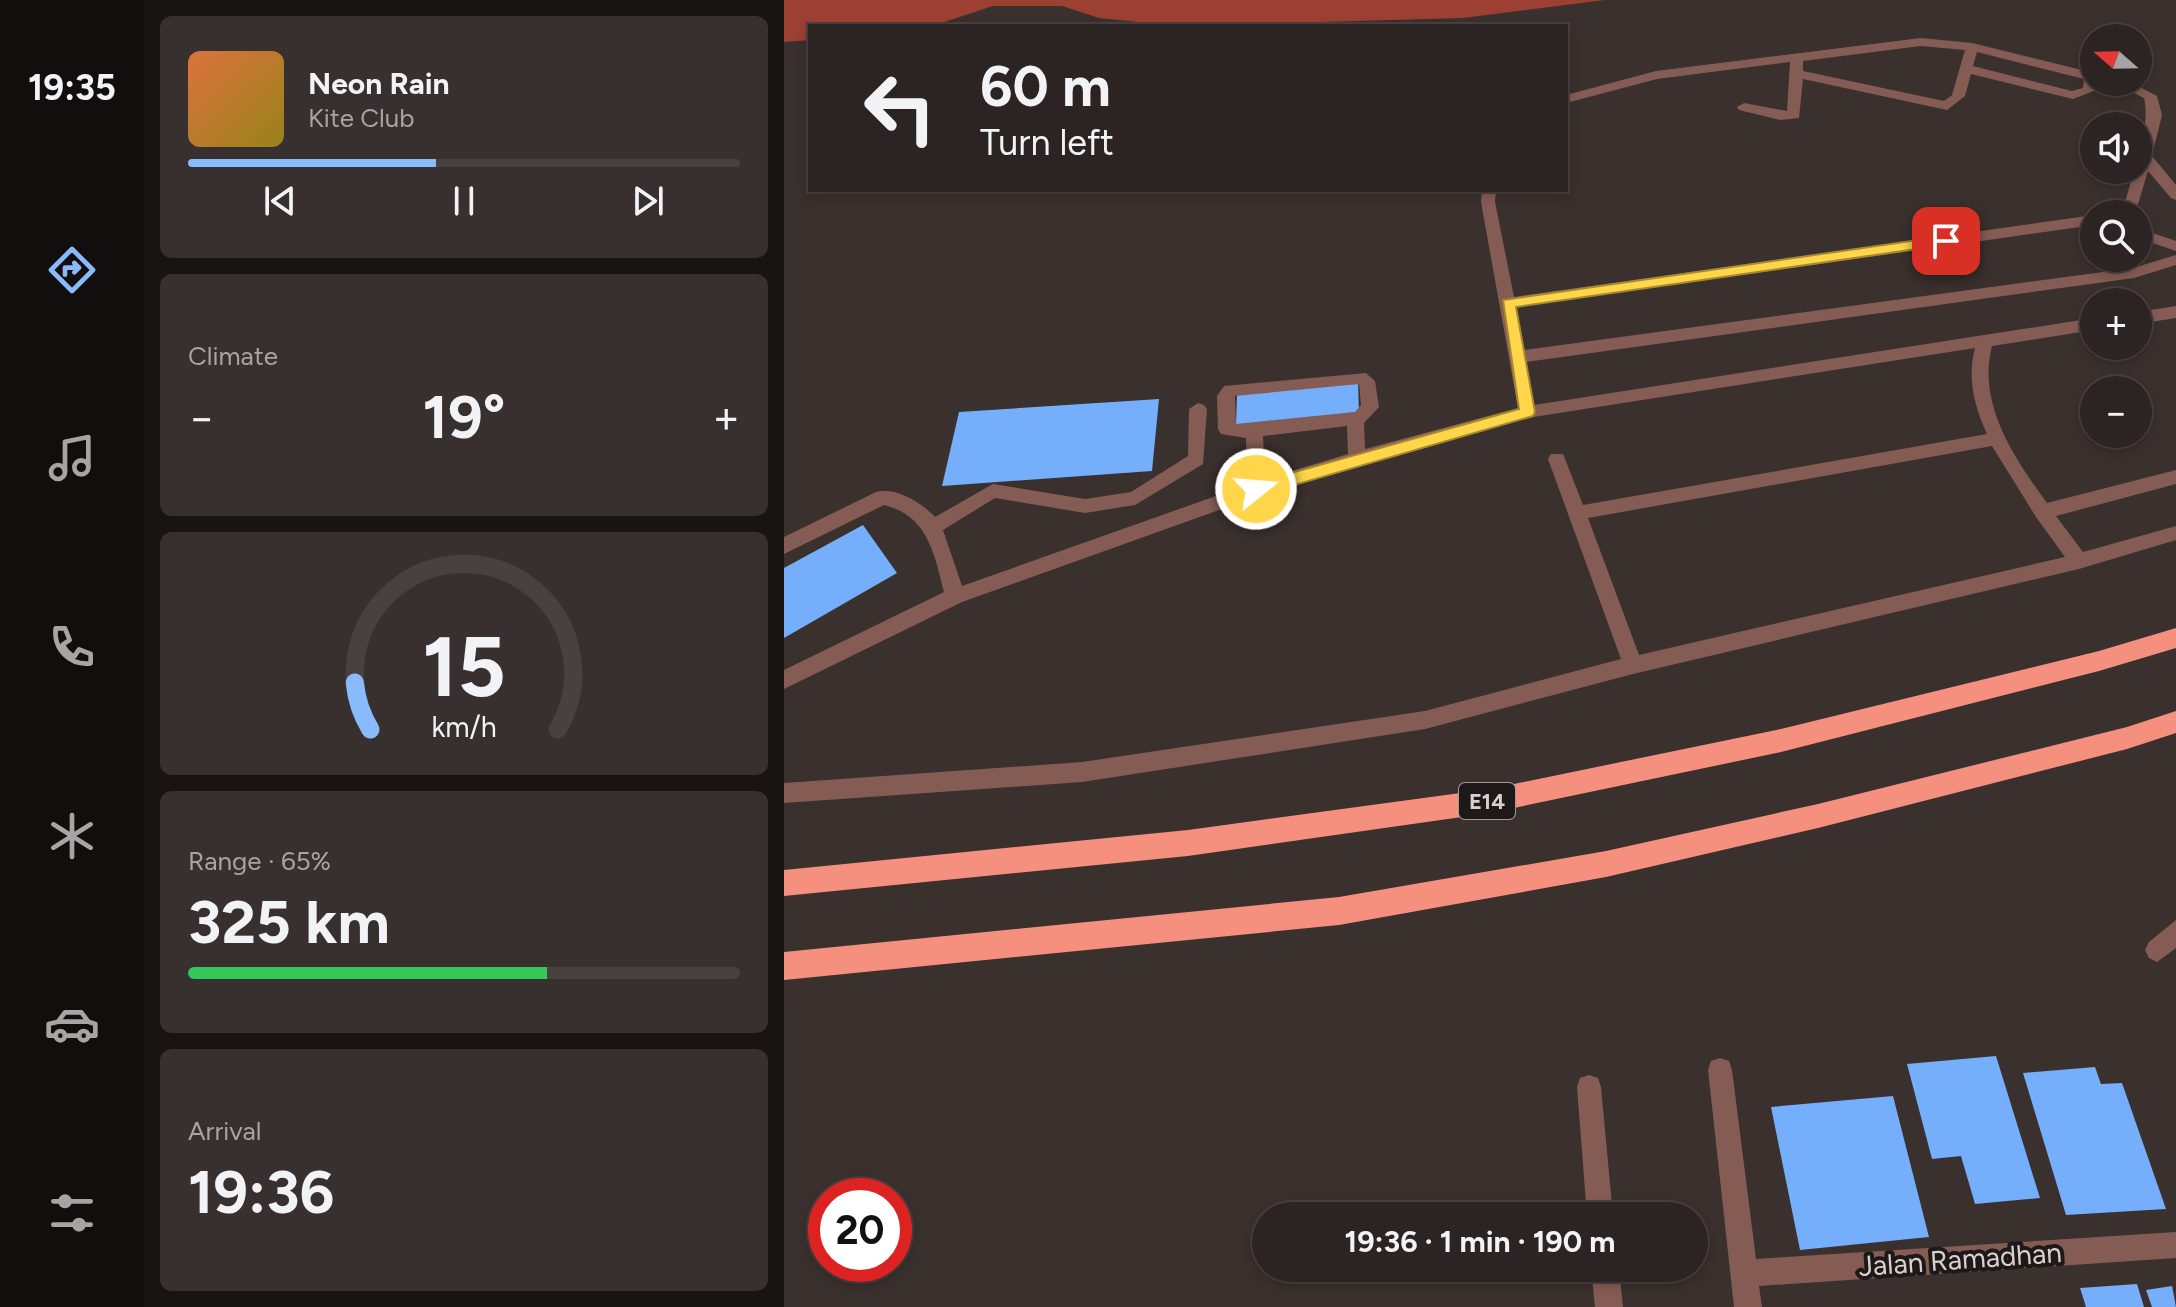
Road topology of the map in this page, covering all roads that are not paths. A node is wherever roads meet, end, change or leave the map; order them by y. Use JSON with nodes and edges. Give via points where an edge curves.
{"nodes":[{"id":1,"x":1972,"y":47,"type":"junction"},
{"id":2,"x":1797,"y":57,"type":"junction"},
{"id":3,"x":1967,"y":69,"type":"junction"},
{"id":4,"x":2080,"y":73,"type":"edge"},
{"id":5,"x":1797,"y":74,"type":"junction"},
{"id":6,"x":2080,"y":93,"type":"edge"},
{"id":7,"x":2150,"y":96,"type":"edge"},
{"id":8,"x":1568,"y":98,"type":"edge"},
{"id":9,"x":1744,"y":107,"type":"dead end"},
{"id":10,"x":2152,"y":124,"type":"edge"},
{"id":11,"x":2152,"y":166,"type":"edge"},
{"id":12,"x":1489,"y":192,"type":"edge"},
{"id":13,"x":2176,"y":195,"type":"edge"},
{"id":14,"x":2080,"y":222,"type":"edge"},
{"id":15,"x":2152,"y":238,"type":"edge"},
{"id":16,"x":2176,"y":246,"type":"edge"},
{"id":17,"x":2176,"y":260,"type":"edge"},
{"id":18,"x":1508,"y":303,"type":"junction"},
{"id":19,"x":2176,"y":312,"type":"edge"},
{"id":20,"x":2152,"y":316,"type":"edge"},
{"id":21,"x":2080,"y":326,"type":"edge"},
{"id":22,"x":1986,"y":339,"type":"junction"},
{"id":23,"x":1518,"y":357,"type":"junction"},
{"id":24,"x":1198,"y":409,"type":"dead end"},
{"id":25,"x":1527,"y":412,"type":"junction"},
{"id":26,"x":1355,"y":419,"type":"junction"},
{"id":27,"x":1254,"y":430,"type":"junction"},
{"id":28,"x":1999,"y":438,"type":"junction"},
{"id":29,"x":1357,"y":458,"type":"junction"},
{"id":30,"x":1557,"y":459,"type":"dead end"},
{"id":31,"x":2176,"y":477,"type":"edge"},
{"id":32,"x":1256,"y":489,"type":"junction"},
{"id":33,"x":2042,"y":512,"type":"junction"},
{"id":34,"x":1578,"y":513,"type":"junction"},
{"id":35,"x":935,"y":526,"type":"junction"},
{"id":36,"x":2176,"y":533,"type":"edge"},
{"id":37,"x":784,"y":546,"type":"edge"},
{"id":38,"x":2079,"y":561,"type":"junction"},
{"id":39,"x":955,"y":596,"type":"junction"},
{"id":40,"x":2176,"y":638,"type":"edge"},
{"id":41,"x":1633,"y":665,"type":"junction"},
{"id":42,"x":784,"y":680,"type":"edge"},
{"id":43,"x":2176,"y":722,"type":"edge"},
{"id":44,"x":784,"y":793,"type":"edge"},
{"id":45,"x":784,"y":883,"type":"edge"},
{"id":46,"x":2176,"y":932,"type":"edge"},
{"id":47,"x":2157,"y":950,"type":"dead end"},
{"id":48,"x":784,"y":966,"type":"edge"},
{"id":49,"x":1720,"y":1070,"type":"dead end"},
{"id":50,"x":1589,"y":1087,"type":"dead end"},
{"id":51,"x":1599,"y":1202,"type":"edge"},
{"id":52,"x":2176,"y":1245,"type":"edge"},
{"id":53,"x":1743,"y":1273,"type":"junction"},
{"id":54,"x":1606,"y":1282,"type":"edge"},
{"id":55,"x":1609,"y":1307,"type":"edge"},
{"id":56,"x":1748,"y":1307,"type":"edge"}],
"edges":[{"from":1,"to":2,"type":"street","via":[[1921,42]]},
{"from":1,"to":3,"type":"street"},
{"from":1,"to":4,"type":"street"},
{"from":2,"to":5,"type":"street"},
{"from":2,"to":8,"type":"street","via":[[1656,75]]},
{"from":3,"to":5,"type":"street","via":[[1958,96],[1947,106]]},
{"from":3,"to":6,"type":"street"},
{"from":5,"to":9,"type":"street","via":[[1794,115]]},
{"from":7,"to":10,"type":"street"},
{"from":11,"to":13,"type":"street"},
{"from":12,"to":18,"type":"street"},
{"from":14,"to":18,"type":"street"},
{"from":15,"to":16,"type":"street"},
{"from":17,"to":23,"type":"street","via":[[2134,273]]},
{"from":18,"to":23,"type":"street"},
{"from":19,"to":20,"type":"street"},
{"from":21,"to":22,"type":"street"},
{"from":22,"to":25,"type":"street"},
{"from":22,"to":28,"type":"street","via":[[1981,393]]},
{"from":23,"to":25,"type":"street"},
{"from":24,"to":35,"type":"street","via":[[1197,459],[1135,498],[1085,506],[993,491]]},
{"from":25,"to":29,"type":"street"},
{"from":26,"to":27,"type":"street"},
{"from":26,"to":27,"type":"street","via":[[1370,407],[1367,381],[1360,377],[1230,390],[1227,429]]},
{"from":26,"to":29,"type":"street"},
{"from":27,"to":32,"type":"street"},
{"from":28,"to":33,"type":"street"},
{"from":28,"to":34,"type":"street"},
{"from":29,"to":32,"type":"street"},
{"from":30,"to":34,"type":"street"},
{"from":31,"to":33,"type":"street"},
{"from":32,"to":39,"type":"street"},
{"from":33,"to":38,"type":"street"},
{"from":34,"to":41,"type":"street"},
{"from":35,"to":37,"type":"street","via":[[898,500],[882,497]]},
{"from":35,"to":39,"type":"street"},
{"from":36,"to":38,"type":"street"},
{"from":38,"to":41,"type":"street"},
{"from":39,"to":42,"type":"street"},
{"from":40,"to":45,"type":"highway","number":"E14","via":[[1591,783],[1239,839]]},
{"from":41,"to":44,"type":"street","via":[[1425,720],[1082,772]]},
{"from":43,"to":48,"type":"highway","via":[[1818,816],[1528,878],[1339,911]]},
{"from":46,"to":47,"type":"street"},
{"from":49,"to":53,"type":"street"},
{"from":50,"to":51,"type":"street"},
{"from":52,"to":53,"type":"street","name":"Jalan Ramadhan"},
{"from":53,"to":56,"type":"street"},
{"from":54,"to":55,"type":"street"}]}
